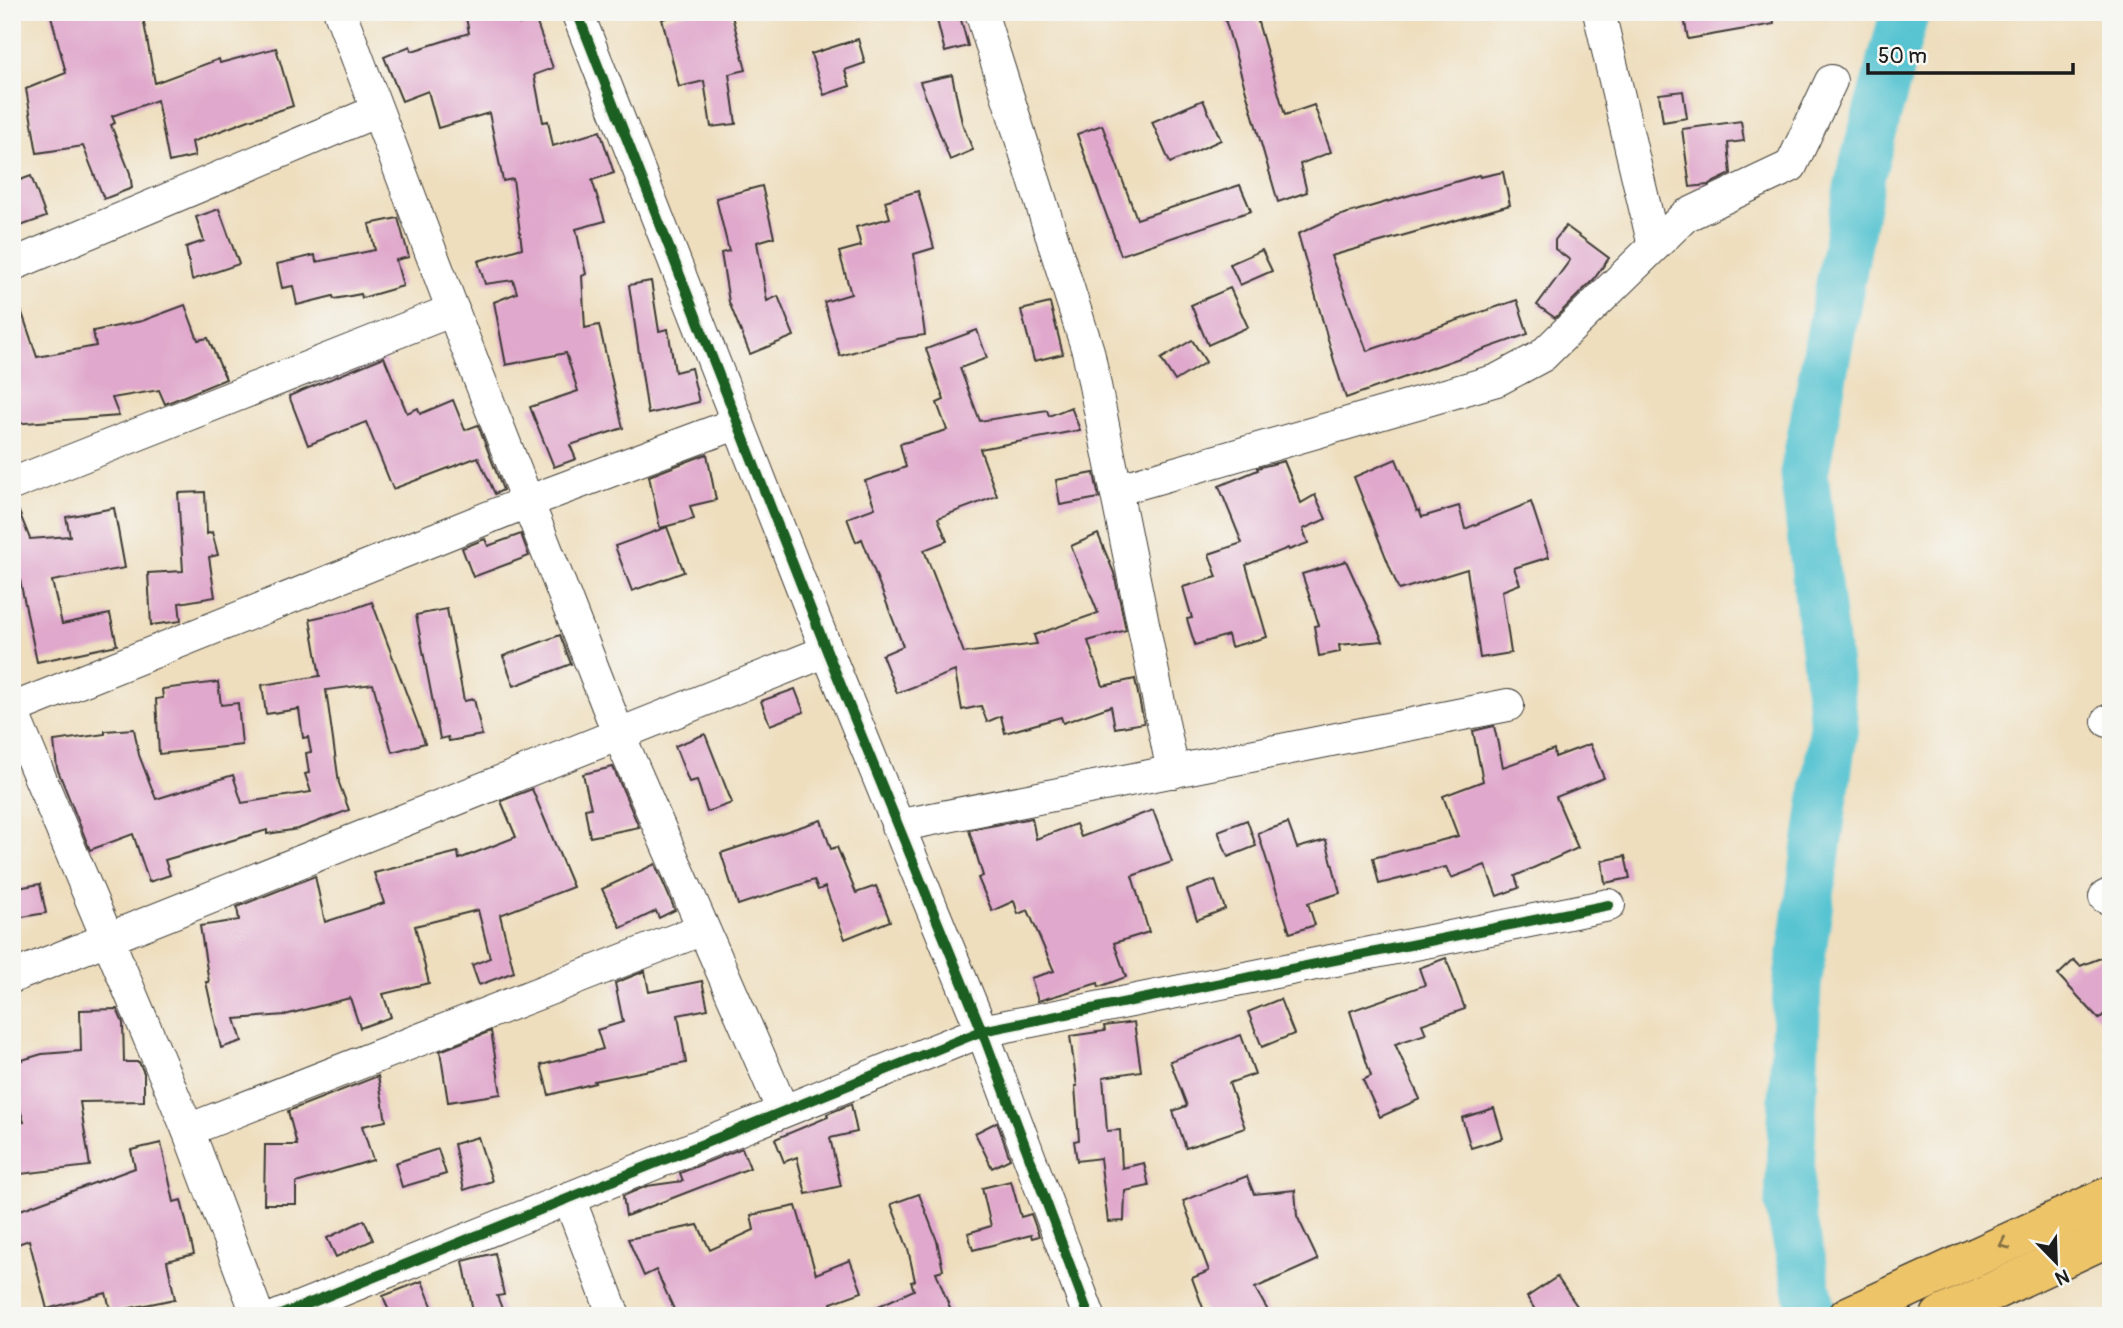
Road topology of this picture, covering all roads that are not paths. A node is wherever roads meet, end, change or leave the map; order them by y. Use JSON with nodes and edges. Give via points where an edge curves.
{"nodes":[{"id":1,"x":340,"y":12,"type":"edge"},
{"id":2,"x":577,"y":12,"type":"edge"},
{"id":3,"x":981,"y":12,"type":"edge"},
{"id":4,"x":1599,"y":12,"type":"edge"},
{"id":5,"x":1831,"y":81,"type":"dead end"},
{"id":6,"x":377,"y":111,"type":"junction"},
{"id":7,"x":1654,"y":247,"type":"junction"},
{"id":8,"x":12,"y":265,"type":"edge"},
{"id":9,"x":453,"y":310,"type":"junction"},
{"id":10,"x":738,"y":423,"type":"junction"},
{"id":11,"x":12,"y":484,"type":"edge"},
{"id":12,"x":1116,"y":491,"type":"junction"},
{"id":13,"x":527,"y":502,"type":"junction"},
{"id":14,"x":827,"y":651,"type":"junction"},
{"id":15,"x":1508,"y":705,"type":"dead end"},
{"id":16,"x":12,"y":710,"type":"edge"},
{"id":17,"x":619,"y":735,"type":"junction"},
{"id":18,"x":1173,"y":772,"type":"junction"},
{"id":19,"x":897,"y":826,"type":"junction"},
{"id":20,"x":1609,"y":905,"type":"dead end"},
{"id":21,"x":703,"y":929,"type":"junction"},
{"id":22,"x":107,"y":940,"type":"junction"},
{"id":23,"x":12,"y":977,"type":"edge"},
{"id":24,"x":982,"y":1031,"type":"junction"},
{"id":25,"x":783,"y":1111,"type":"junction"},
{"id":26,"x":188,"y":1130,"type":"junction"},
{"id":27,"x":2111,"y":1195,"type":"edge"},
{"id":28,"x":569,"y":1198,"type":"junction"},
{"id":29,"x":2111,"y":1237,"type":"edge"},
{"id":30,"x":1949,"y":1312,"type":"edge"},
{"id":31,"x":258,"y":1316,"type":"edge"},
{"id":32,"x":278,"y":1316,"type":"edge"},
{"id":33,"x":614,"y":1316,"type":"edge"},
{"id":34,"x":1089,"y":1316,"type":"edge"},
{"id":35,"x":1847,"y":1316,"type":"edge"}],
"edges":[{"from":1,"to":6,"type":"street"},
{"from":2,"to":10,"type":"street"},
{"from":3,"to":12,"type":"street","via":[[1088,351]]},
{"from":4,"to":7,"type":"street"},
{"from":5,"to":7,"type":"street","via":[[1791,166],[1685,216]]},
{"from":6,"to":8,"type":"street"},
{"from":6,"to":9,"type":"street"},
{"from":7,"to":12,"type":"street","via":[[1542,356],[1497,380]]},
{"from":9,"to":11,"type":"street"},
{"from":9,"to":13,"type":"street"},
{"from":10,"to":13,"type":"street"},
{"from":10,"to":14,"type":"street"},
{"from":12,"to":18,"type":"street"},
{"from":13,"to":16,"type":"street"},
{"from":13,"to":17,"type":"street"},
{"from":14,"to":17,"type":"street"},
{"from":14,"to":19,"type":"street"},
{"from":15,"to":18,"type":"street"},
{"from":16,"to":22,"type":"street"},
{"from":17,"to":21,"type":"street"},
{"from":17,"to":22,"type":"street"},
{"from":18,"to":19,"type":"street"},
{"from":19,"to":24,"type":"street"},
{"from":20,"to":24,"type":"street"},
{"from":21,"to":25,"type":"street"},
{"from":21,"to":26,"type":"street"},
{"from":22,"to":23,"type":"street"},
{"from":22,"to":26,"type":"street"},
{"from":24,"to":25,"type":"street"},
{"from":24,"to":34,"type":"street"},
{"from":25,"to":28,"type":"street"},
{"from":26,"to":31,"type":"street"},
{"from":27,"to":35,"type":"main road","one_way":true},
{"from":28,"to":32,"type":"street"},
{"from":28,"to":33,"type":"street"},
{"from":29,"to":30,"type":"main road"}]}
